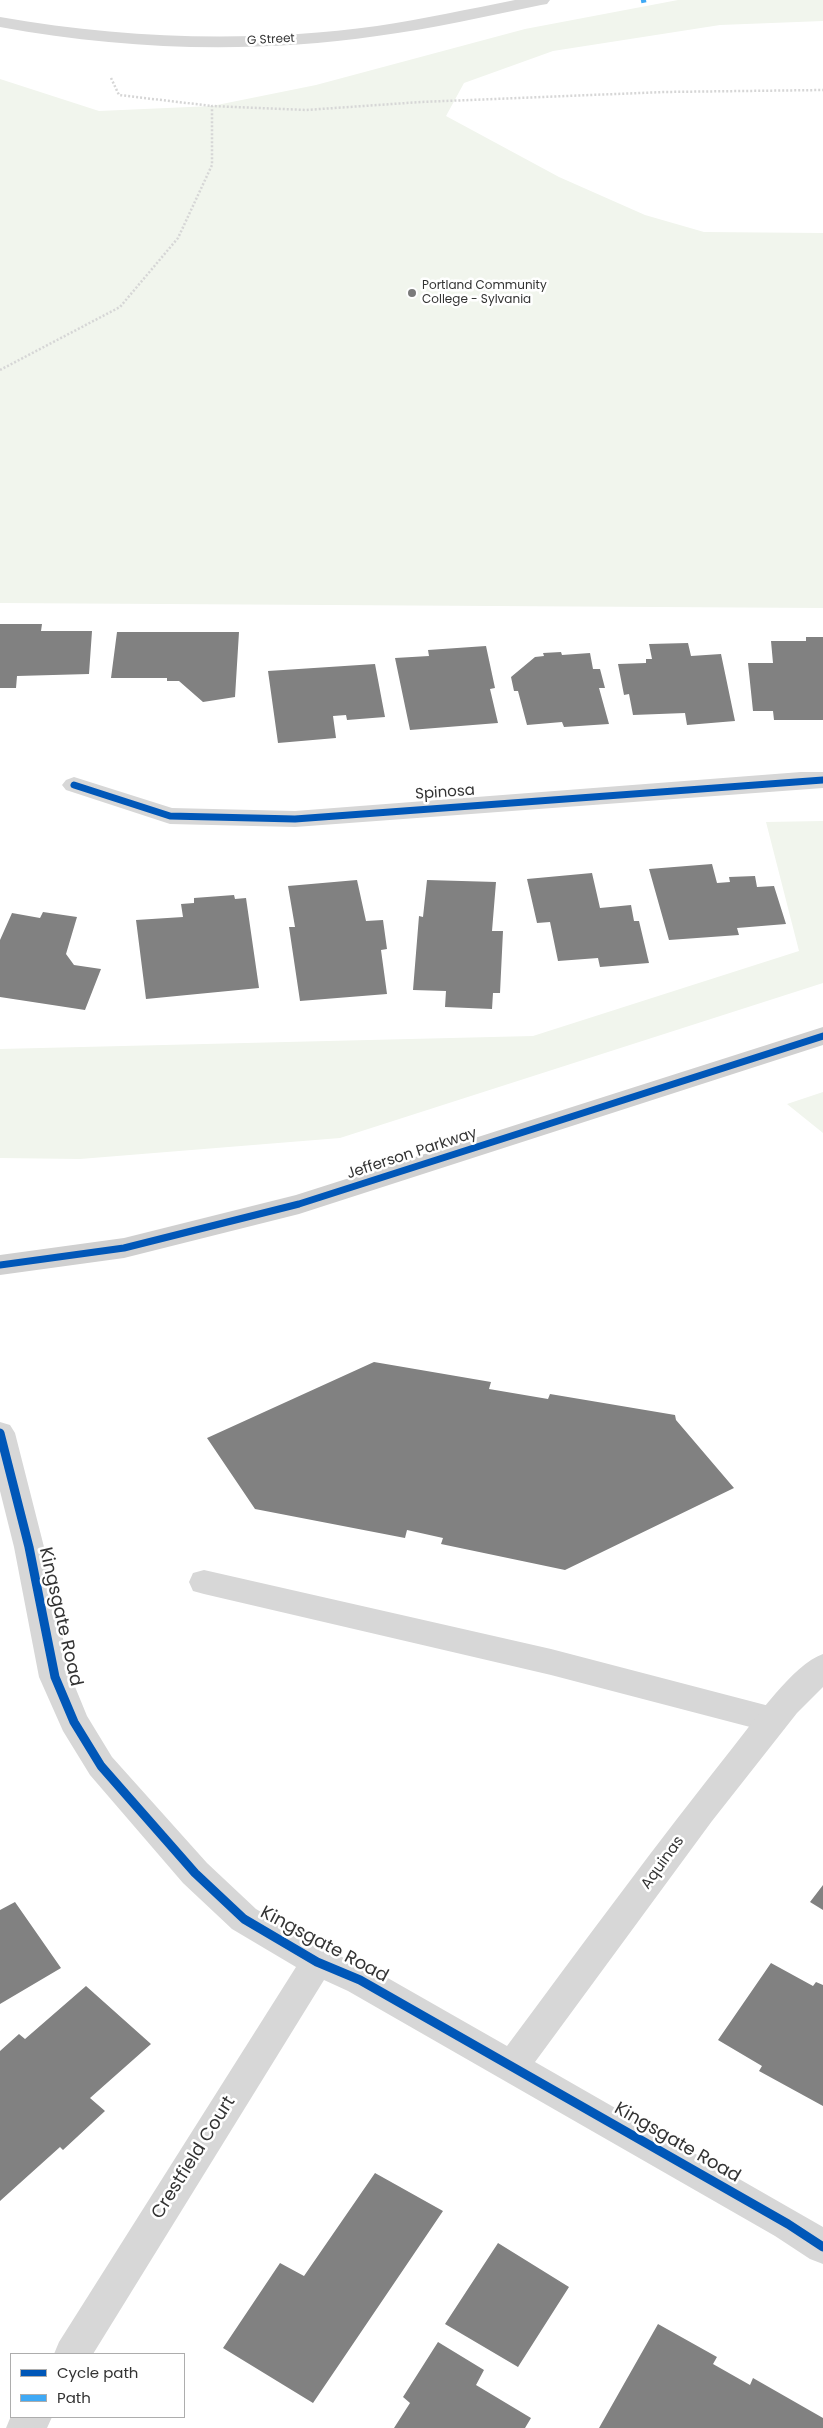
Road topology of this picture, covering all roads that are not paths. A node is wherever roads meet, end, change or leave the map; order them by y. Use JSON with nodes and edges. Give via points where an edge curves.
{"nodes":[{"id":1,"x":541,"y":0,"type":"edge"},
{"id":2,"x":0,"y":22,"type":"edge"},
{"id":3,"x":823,"y":780,"type":"edge"},
{"id":4,"x":74,"y":785,"type":"dead end"},
{"id":5,"x":823,"y":1036,"type":"edge"},
{"id":6,"x":0,"y":1265,"type":"edge"},
{"id":7,"x":0,"y":1433,"type":"edge"},
{"id":8,"x":204,"y":1582,"type":"dead end"},
{"id":9,"x":823,"y":1667,"type":"edge"},
{"id":10,"x":773,"y":1720,"type":"junction"},
{"id":11,"x":317,"y":1962,"type":"junction"},
{"id":12,"x":512,"y":2066,"type":"junction"},
{"id":13,"x":823,"y":2247,"type":"edge"},
{"id":14,"x":73,"y":2353,"type":"edge"}],
"edges":[{"from":1,"to":2,"type":"street","name":"G Street","via":[[378,31],[249,42],[112,39]]},
{"from":3,"to":4,"type":"street","name":"Spinosa","via":[[296,819],[170,816]]},
{"from":5,"to":6,"type":"street","name":"Jefferson Parkway","via":[[298,1204],[124,1248]]},
{"from":7,"to":11,"type":"street","name":"Kingsgate Road","via":[[29,1547],[55,1677],[74,1722],[101,1766],[195,1873],[244,1919]]},
{"from":8,"to":10,"type":"street","via":[[551,1662]]},
{"from":9,"to":10,"type":"street","name":"Aquinas"},
{"from":10,"to":12,"type":"street","name":"Aquinas","via":[[701,1811]]},
{"from":11,"to":12,"type":"street","name":"Kingsgate Road","via":[[360,1980]]},
{"from":11,"to":14,"type":"street","name":"Crestfield Court"},
{"from":12,"to":13,"type":"street","name":"Kingsgate Road"}]}
